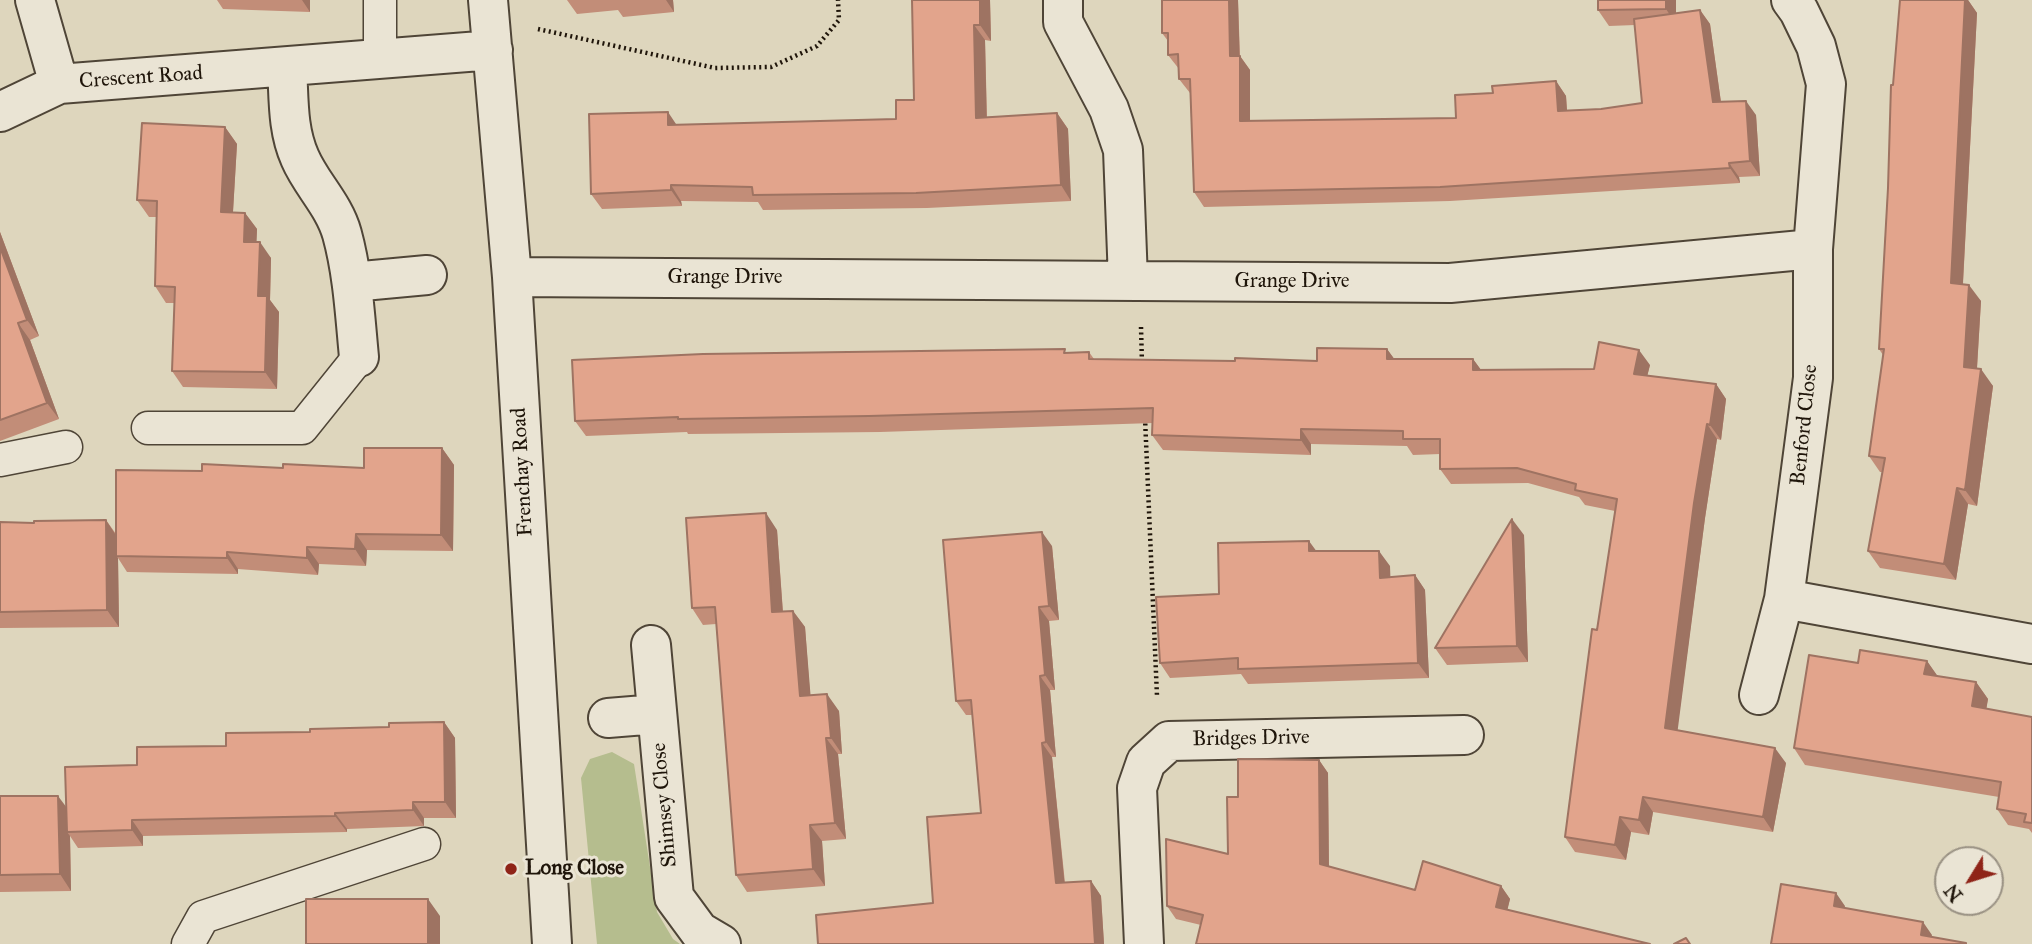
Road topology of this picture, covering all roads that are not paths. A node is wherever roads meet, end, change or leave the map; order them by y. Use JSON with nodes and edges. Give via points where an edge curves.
{"nodes":[{"id":1,"x":35,"y":0,"type":"edge"},
{"id":2,"x":380,"y":0,"type":"edge"},
{"id":3,"x":1063,"y":0,"type":"edge"},
{"id":4,"x":1791,"y":0,"type":"edge"},
{"id":5,"x":490,"y":23,"type":"edge"},
{"id":6,"x":380,"y":59,"type":"junction"},
{"id":7,"x":288,"y":67,"type":"junction"},
{"id":8,"x":59,"y":84,"type":"junction"},
{"id":9,"x":0,"y":112,"type":"edge"},
{"id":10,"x":1813,"y":249,"type":"junction"},
{"id":11,"x":427,"y":275,"type":"dead end"},
{"id":12,"x":512,"y":277,"type":"junction"},
{"id":13,"x":1133,"y":281,"type":"junction"},
{"id":14,"x":352,"y":282,"type":"junction"},
{"id":15,"x":359,"y":357,"type":"joint"},
{"id":16,"x":148,"y":428,"type":"dead end"},
{"id":17,"x":66,"y":447,"type":"dead end"},
{"id":18,"x":0,"y":460,"type":"edge"},
{"id":19,"x":1784,"y":599,"type":"junction"},
{"id":20,"x":2032,"y":644,"type":"edge"},
{"id":21,"x":651,"y":645,"type":"dead end"},
{"id":22,"x":1759,"y":695,"type":"dead end"},
{"id":23,"x":657,"y":713,"type":"junction"},
{"id":24,"x":608,"y":718,"type":"dead end"},
{"id":25,"x":1464,"y":734,"type":"dead end"},
{"id":26,"x":424,"y":844,"type":"dead end"},
{"id":27,"x":188,"y":944,"type":"edge"},
{"id":28,"x":552,"y":944,"type":"edge"},
{"id":29,"x":721,"y":944,"type":"edge"},
{"id":30,"x":1143,"y":944,"type":"edge"}],
"edges":[{"from":1,"to":8,"type":"street"},
{"from":2,"to":6,"type":"lane"},
{"from":3,"to":13,"type":"street","via":[[1063,22],[1109,109],[1123,150]]},
{"from":4,"to":10,"type":"street","via":[[1816,46],[1826,84]]},
{"from":5,"to":6,"type":"street","name":"Crescent Road"},
{"from":5,"to":12,"type":"street","name":"Frenchay Road"},
{"from":6,"to":7,"type":"street","name":"Crescent Road"},
{"from":7,"to":8,"type":"street","name":"Crescent Road"},
{"from":7,"to":14,"type":"street","via":[[290,127],[300,160],[342,232]]},
{"from":8,"to":9,"type":"street","name":"Crescent Road"},
{"from":10,"to":13,"type":"street","name":"Grange Drive","via":[[1450,283]]},
{"from":10,"to":19,"type":"street","name":"Benford Close","via":[[1813,378]]},
{"from":11,"to":14,"type":"street"},
{"from":12,"to":13,"type":"street","name":"Grange Drive"},
{"from":12,"to":28,"type":"street","name":"Frenchay Road"},
{"from":14,"to":15,"type":"street"},
{"from":15,"to":16,"type":"lane","via":[[302,428]]},
{"from":17,"to":18,"type":"lane"},
{"from":19,"to":20,"type":"street"},
{"from":19,"to":22,"type":"street","name":"Benford Close"},
{"from":21,"to":23,"type":"street","name":"Shimsey Close"},
{"from":23,"to":24,"type":"street"},
{"from":23,"to":29,"type":"street","name":"Shimsey Close","via":[[674,897],[699,931]]},
{"from":25,"to":30,"type":"street","name":"Bridges Drive","via":[[1169,741],[1146,762],[1136,788]]},
{"from":26,"to":27,"type":"lane","via":[[203,917]]}]}
